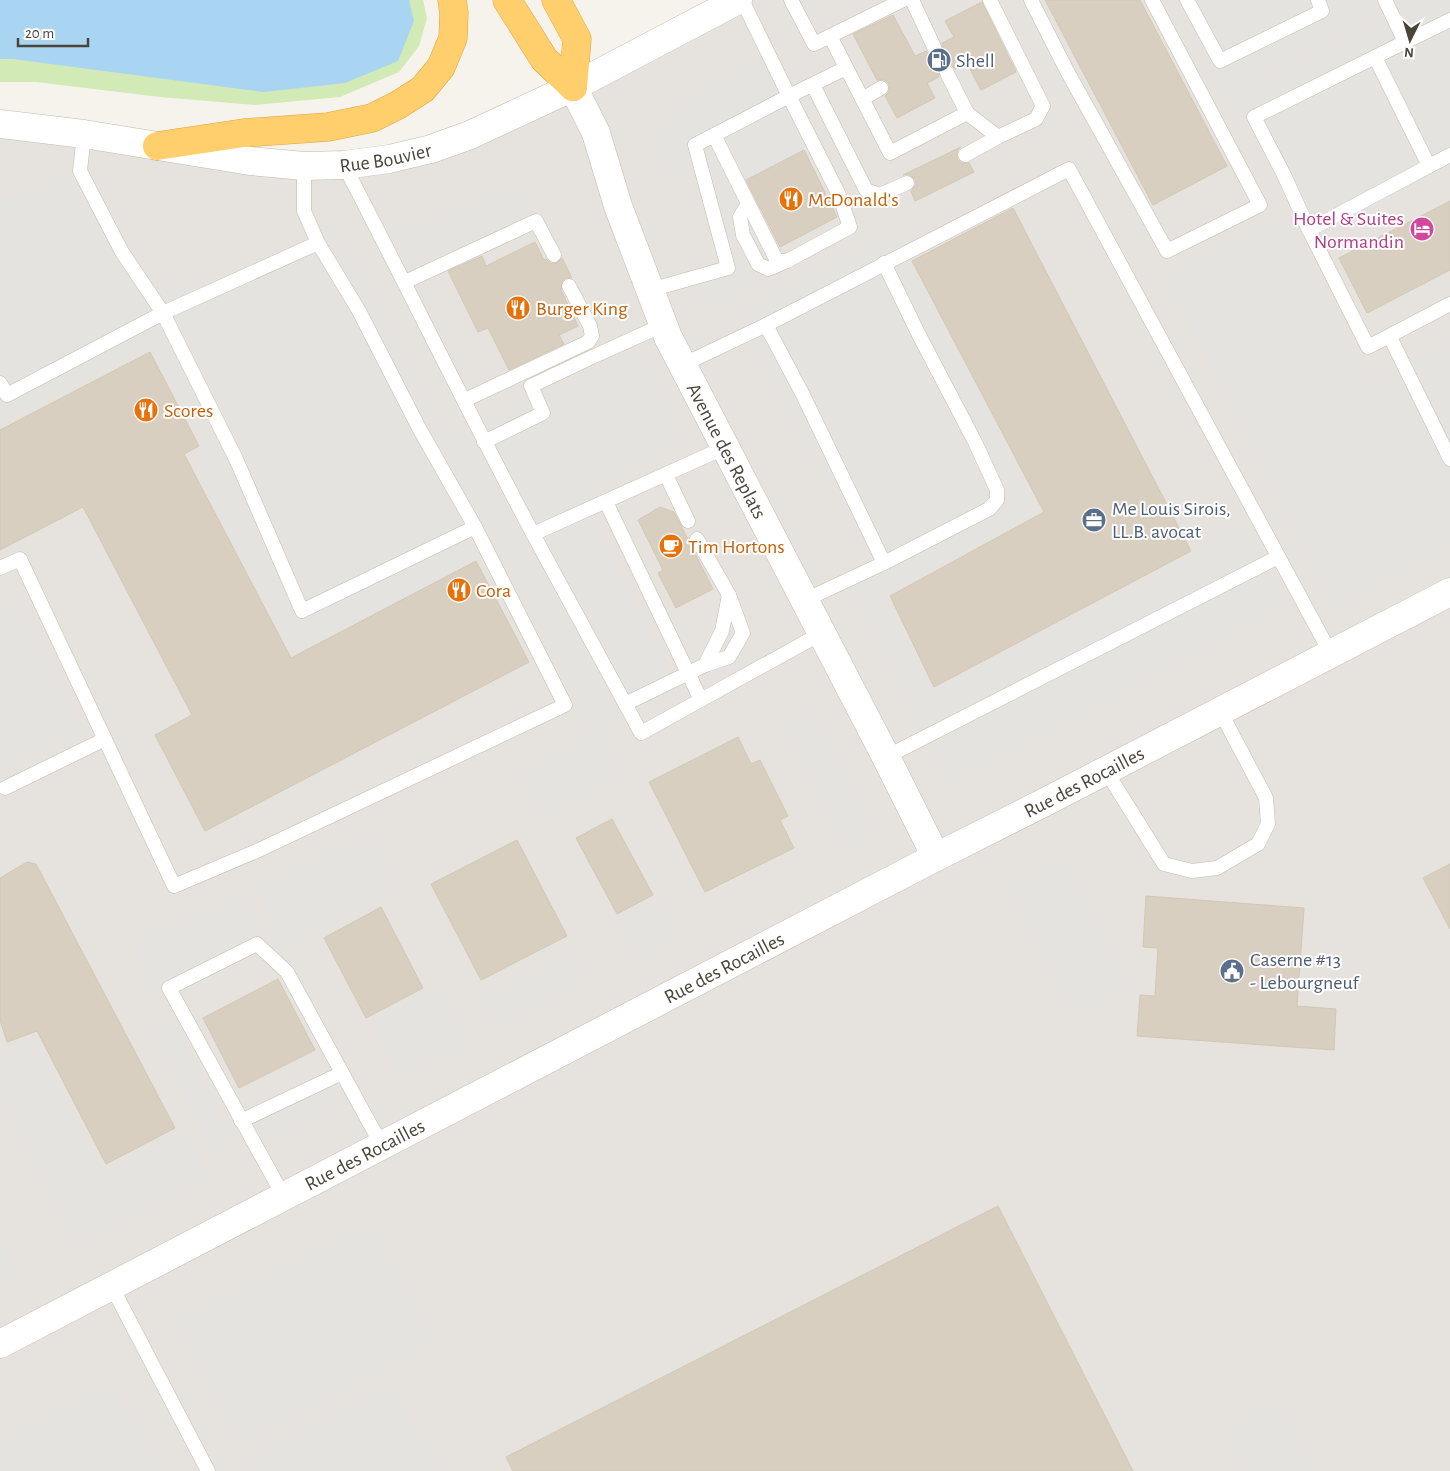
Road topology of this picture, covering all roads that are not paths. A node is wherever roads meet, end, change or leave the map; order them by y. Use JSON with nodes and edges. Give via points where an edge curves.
{"nodes":[{"id":1,"x":452,"y":0,"type":"edge"},
{"id":2,"x":507,"y":0,"type":"edge"},
{"id":3,"x":556,"y":0,"type":"edge"},
{"id":4,"x":738,"y":0,"type":"edge"},
{"id":5,"x":742,"y":0,"type":"edge"},
{"id":6,"x":791,"y":0,"type":"edge"},
{"id":7,"x":903,"y":0,"type":"edge"},
{"id":8,"x":912,"y":0,"type":"edge"},
{"id":9,"x":990,"y":0,"type":"edge"},
{"id":10,"x":1031,"y":0,"type":"edge"},
{"id":11,"x":1152,"y":0,"type":"edge"},
{"id":12,"x":1318,"y":0,"type":"edge"},
{"id":13,"x":1385,"y":0,"type":"edge"},
{"id":14,"x":1189,"y":5,"type":"edge"},
{"id":15,"x":1450,"y":20,"type":"edge"},
{"id":16,"x":830,"y":36,"type":"junction"},
{"id":17,"x":1405,"y":42,"type":"junction"},
{"id":18,"x":934,"y":47,"type":"dead end"},
{"id":19,"x":1375,"y":57,"type":"junction"},
{"id":20,"x":846,"y":68,"type":"junction"},
{"id":21,"x":947,"y":73,"type":"dead end"},
{"id":22,"x":813,"y":85,"type":"junction"},
{"id":23,"x":573,"y":87,"type":"junction"},
{"id":24,"x":881,"y":88,"type":"dead end"},
{"id":25,"x":789,"y":96,"type":"junction"},
{"id":26,"x":862,"y":99,"type":"junction"},
{"id":27,"x":967,"y":113,"type":"junction"},
{"id":28,"x":0,"y":124,"type":"edge"},
{"id":29,"x":84,"y":134,"type":"junction"},
{"id":30,"x":714,"y":135,"type":"junction"},
{"id":31,"x":998,"y":137,"type":"junction"},
{"id":32,"x":156,"y":146,"type":"junction"},
{"id":33,"x":965,"y":155,"type":"dead end"},
{"id":34,"x":1450,"y":155,"type":"edge"},
{"id":35,"x":344,"y":165,"type":"junction"},
{"id":36,"x":304,"y":166,"type":"junction"},
{"id":37,"x":1429,"y":166,"type":"junction"},
{"id":38,"x":907,"y":183,"type":"dead end"},
{"id":39,"x":1309,"y":230,"type":"junction"},
{"id":40,"x":318,"y":243,"type":"junction"},
{"id":41,"x":554,"y":255,"type":"dead end"},
{"id":42,"x":884,"y":263,"type":"junction"},
{"id":43,"x":406,"y":282,"type":"junction"},
{"id":44,"x":569,"y":286,"type":"dead end"},
{"id":45,"x":650,"y":290,"type":"junction"},
{"id":46,"x":1449,"y":307,"type":"edge"},
{"id":47,"x":163,"y":313,"type":"junction"},
{"id":48,"x":663,"y":326,"type":"junction"},
{"id":49,"x":766,"y":326,"type":"junction"},
{"id":50,"x":1390,"y":337,"type":"junction"},
{"id":51,"x":682,"y":365,"type":"junction"},
{"id":52,"x":0,"y":383,"type":"edge"},
{"id":53,"x":464,"y":400,"type":"junction"},
{"id":54,"x":484,"y":442,"type":"junction"},
{"id":55,"x":726,"y":447,"type":"junction"},
{"id":56,"x":1450,"y":459,"type":"edge"},
{"id":57,"x":666,"y":475,"type":"junction"},
{"id":58,"x":606,"y":502,"type":"junction"},
{"id":59,"x":688,"y":521,"type":"dead end"},
{"id":60,"x":475,"y":526,"type":"junction"},
{"id":61,"x":534,"y":534,"type":"junction"},
{"id":62,"x":697,"y":539,"type":"dead end"},
{"id":63,"x":1278,"y":557,"type":"junction"},
{"id":64,"x":884,"y":564,"type":"junction"},
{"id":65,"x":0,"y":568,"type":"edge"},
{"id":66,"x":1450,"y":592,"type":"edge"},
{"id":67,"x":729,"y":595,"type":"junction"},
{"id":68,"x":805,"y":600,"type":"junction"},
{"id":69,"x":822,"y":632,"type":"junction"},
{"id":70,"x":1331,"y":654,"type":"junction"},
{"id":71,"x":705,"y":665,"type":"junction"},
{"id":72,"x":688,"y":674,"type":"junction"},
{"id":73,"x":701,"y":700,"type":"junction"},
{"id":74,"x":625,"y":704,"type":"junction"},
{"id":75,"x":1220,"y":711,"type":"junction"},
{"id":76,"x":105,"y":739,"type":"junction"},
{"id":77,"x":886,"y":757,"type":"junction"},
{"id":78,"x":1106,"y":771,"type":"junction"},
{"id":79,"x":2,"y":786,"type":"edge"},
{"id":80,"x":936,"y":857,"type":"junction"},
{"id":81,"x":342,"y":1072,"type":"junction"},
{"id":82,"x":241,"y":1121,"type":"junction"},
{"id":83,"x":382,"y":1146,"type":"junction"},
{"id":84,"x":284,"y":1197,"type":"junction"},
{"id":85,"x":112,"y":1287,"type":"junction"},
{"id":86,"x":0,"y":1344,"type":"edge"},
{"id":87,"x":208,"y":1471,"type":"edge"}],
"edges":[{"from":1,"to":32,"type":"highway","via":[[453,38],[441,67],[423,89],[372,118],[328,127],[244,133]]},
{"from":2,"to":23,"type":"highway","via":[[544,59]]},
{"from":3,"to":23,"type":"highway","via":[[576,39]]},
{"from":4,"to":23,"type":"street","name":"Rue Bouvier"},
{"from":5,"to":25,"type":"lane"},
{"from":6,"to":16,"type":"lane","via":[[814,44]]},
{"from":7,"to":16,"type":"lane"},
{"from":8,"to":18,"type":"lane"},
{"from":9,"to":31,"type":"lane","via":[[1043,106],[1036,119]]},
{"from":10,"to":11,"type":"lane","via":[[1167,251],[1260,205]]},
{"from":12,"to":14,"type":"lane","via":[[1322,11],[1220,61]]},
{"from":13,"to":17,"type":"lane"},
{"from":15,"to":17,"type":"lane"},
{"from":16,"to":20,"type":"lane"},
{"from":17,"to":19,"type":"lane"},
{"from":19,"to":37,"type":"lane"},
{"from":19,"to":39,"type":"lane","via":[[1254,117]]},
{"from":20,"to":22,"type":"lane"},
{"from":20,"to":26,"type":"lane"},
{"from":21,"to":27,"type":"lane"},
{"from":22,"to":25,"type":"lane"},
{"from":22,"to":38,"type":"lane","via":[[866,190],[880,195]]},
{"from":23,"to":35,"type":"street","name":"Rue Bouvier","via":[[470,135],[438,146],[388,159]]},
{"from":23,"to":45,"type":"street","name":"Avenue des Replats","via":[[596,133],[618,206]]},
{"from":24,"to":26,"type":"lane"},
{"from":25,"to":30,"type":"lane"},
{"from":25,"to":30,"type":"lane","via":[[839,196],[850,227],[786,261],[768,269],[758,264],[743,235],[740,217],[748,204]]},
{"from":26,"to":27,"type":"lane","via":[[890,153]]},
{"from":27,"to":31,"type":"lane"},
{"from":28,"to":29,"type":"street","name":"Rue Bouvier"},
{"from":29,"to":32,"type":"street","name":"Rue Bouvier"},
{"from":29,"to":47,"type":"lane","via":[[80,171],[122,252]]},
{"from":30,"to":45,"type":"lane","via":[[695,145],[728,268]]},
{"from":31,"to":33,"type":"lane"},
{"from":32,"to":36,"type":"street","name":"Rue Bouvier"},
{"from":34,"to":37,"type":"lane"},
{"from":35,"to":36,"type":"street","name":"Rue Bouvier"},
{"from":35,"to":43,"type":"lane"},
{"from":36,"to":40,"type":"lane","via":[[304,211]]},
{"from":37,"to":39,"type":"lane"},
{"from":39,"to":50,"type":"lane","via":[[1368,347]]},
{"from":40,"to":47,"type":"lane"},
{"from":40,"to":60,"type":"lane","via":[[359,311],[418,428]]},
{"from":41,"to":43,"type":"lane","via":[[536,222]]},
{"from":42,"to":49,"type":"lane"},
{"from":42,"to":63,"type":"lane","via":[[1069,169]]},
{"from":42,"to":64,"type":"lane","via":[[998,490],[989,509]]},
{"from":43,"to":53,"type":"lane"},
{"from":44,"to":53,"type":"lane","via":[[590,326],[592,336],[588,342]]},
{"from":45,"to":48,"type":"street","name":"Avenue des Replats"},
{"from":46,"to":50,"type":"lane"},
{"from":47,"to":52,"type":"lane","via":[[7,395]]},
{"from":47,"to":60,"type":"lane","via":[[236,459],[302,610]]},
{"from":48,"to":51,"type":"street","name":"Avenue des Replats"},
{"from":48,"to":54,"type":"lane","via":[[531,386],[543,413]]},
{"from":49,"to":51,"type":"lane"},
{"from":49,"to":64,"type":"lane"},
{"from":50,"to":56,"type":"lane"},
{"from":51,"to":55,"type":"street","name":"Avenue des Replats"},
{"from":53,"to":54,"type":"lane"},
{"from":54,"to":61,"type":"lane"},
{"from":55,"to":57,"type":"lane"},
{"from":55,"to":68,"type":"street","name":"Avenue des Replats"},
{"from":57,"to":58,"type":"lane"},
{"from":57,"to":59,"type":"lane"},
{"from":58,"to":61,"type":"lane"},
{"from":58,"to":72,"type":"lane"},
{"from":60,"to":76,"type":"lane","via":[[565,705],[259,850],[174,886]]},
{"from":61,"to":74,"type":"lane"},
{"from":62,"to":67,"type":"lane"},
{"from":63,"to":70,"type":"lane"},
{"from":63,"to":77,"type":"lane"},
{"from":64,"to":68,"type":"lane"},
{"from":65,"to":76,"type":"lane","via":[[20,559]]},
{"from":66,"to":70,"type":"street","name":"Rue des Rocailles"},
{"from":67,"to":71,"type":"lane","via":[[722,631]]},
{"from":67,"to":71,"type":"lane","via":[[743,633],[729,656]]},
{"from":68,"to":69,"type":"street","name":"Avenue des Replats"},
{"from":69,"to":73,"type":"lane"},
{"from":69,"to":77,"type":"street","name":"Avenue des Replats"},
{"from":70,"to":75,"type":"street","name":"Rue des Rocailles"},
{"from":71,"to":72,"type":"lane"},
{"from":72,"to":73,"type":"lane"},
{"from":72,"to":74,"type":"lane"},
{"from":73,"to":74,"type":"lane","via":[[641,733]]},
{"from":75,"to":78,"type":"street","name":"Rue des Rocailles"},
{"from":75,"to":78,"type":"lane","via":[[1266,798],[1268,824],[1258,844],[1218,868],[1192,872],[1164,864]]},
{"from":76,"to":79,"type":"lane"},
{"from":77,"to":80,"type":"street","name":"Avenue des Replats"},
{"from":78,"to":80,"type":"street","name":"Rue des Rocailles"},
{"from":80,"to":83,"type":"street","name":"Rue des Rocailles"},
{"from":81,"to":82,"type":"lane"},
{"from":81,"to":82,"type":"lane","via":[[287,972],[257,944],[169,988]]},
{"from":81,"to":83,"type":"lane"},
{"from":82,"to":84,"type":"lane"},
{"from":83,"to":84,"type":"street","name":"Rue des Rocailles"},
{"from":84,"to":85,"type":"street","name":"Rue des Rocailles"},
{"from":85,"to":86,"type":"street","name":"Rue des Rocailles"},
{"from":85,"to":87,"type":"lane"}]}
